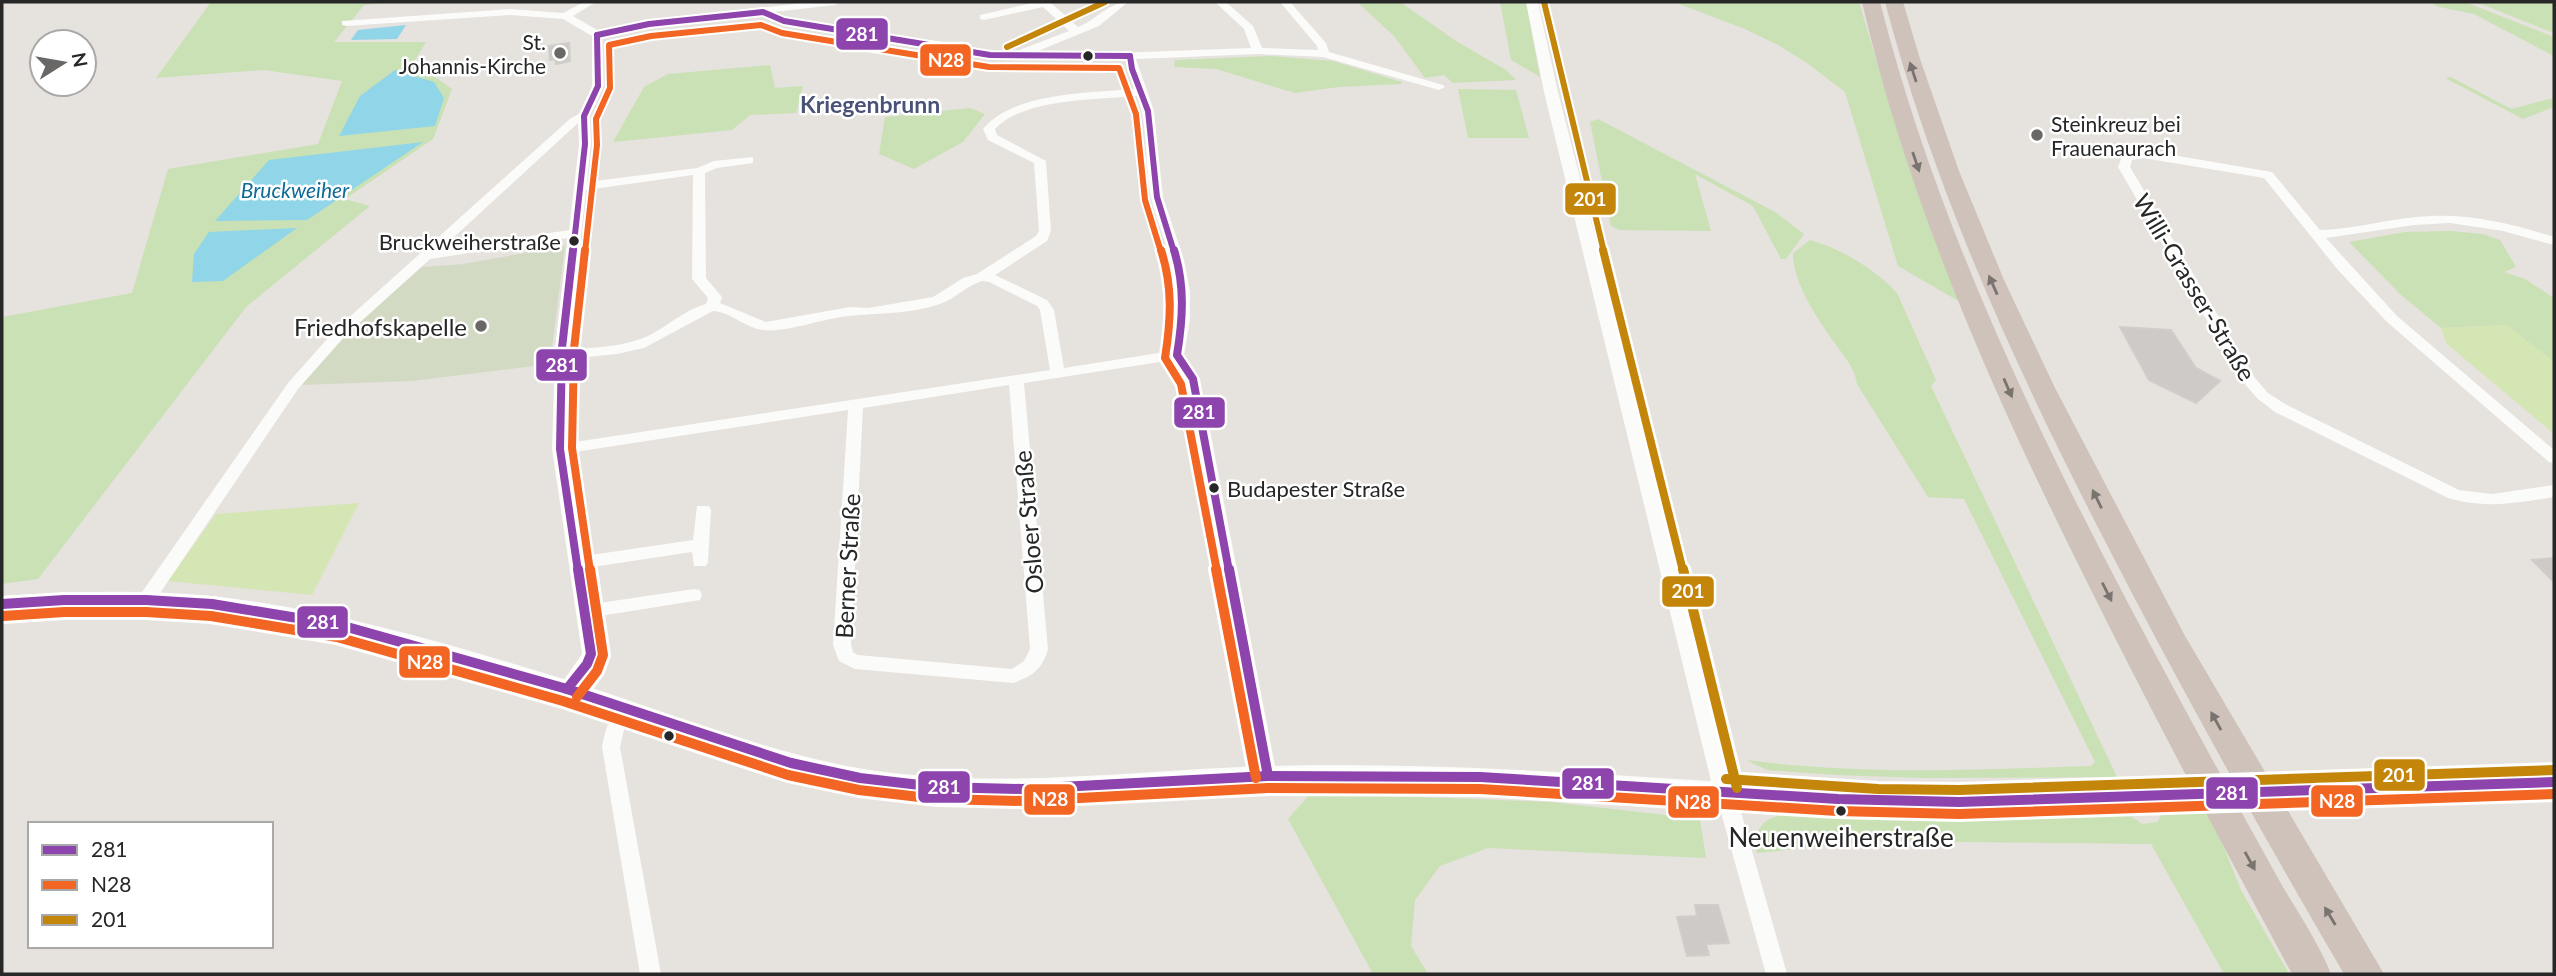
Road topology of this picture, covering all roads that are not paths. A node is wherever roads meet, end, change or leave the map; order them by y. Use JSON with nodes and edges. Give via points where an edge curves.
{"nodes":[{"id":1,"x":591,"y":2,"type":"edge"},
{"id":2,"x":835,"y":2,"type":"edge"},
{"id":3,"x":1123,"y":2,"type":"edge"},
{"id":4,"x":1220,"y":2,"type":"edge"},
{"id":5,"x":1284,"y":2,"type":"edge"},
{"id":6,"x":1532,"y":2,"type":"edge"},
{"id":7,"x":1871,"y":2,"type":"edge"},
{"id":8,"x":1894,"y":2,"type":"edge"},
{"id":9,"x":763,"y":12,"type":"junction"},
{"id":10,"x":566,"y":16,"type":"junction"},
{"id":11,"x":984,"y":18,"type":"dead end"},
{"id":12,"x":346,"y":23,"type":"dead end"},
{"id":13,"x":1077,"y":32,"type":"junction"},
{"id":14,"x":597,"y":36,"type":"junction"},
{"id":15,"x":1258,"y":51,"type":"junction"},
{"id":16,"x":1324,"y":54,"type":"junction"},
{"id":17,"x":1130,"y":56,"type":"junction"},
{"id":18,"x":1014,"y":57,"type":"junction"},
{"id":19,"x":1439,"y":87,"type":"dead end"},
{"id":20,"x":1141,"y":92,"type":"junction"},
{"id":21,"x":584,"y":116,"type":"junction"},
{"id":22,"x":749,"y":160,"type":"dead end"},
{"id":23,"x":699,"y":171,"type":"junction"},
{"id":24,"x":581,"y":187,"type":"junction"},
{"id":25,"x":574,"y":233,"type":"junction"},
{"id":26,"x":2317,"y":234,"type":"junction"},
{"id":27,"x":2554,"y":241,"type":"edge"},
{"id":28,"x":430,"y":255,"type":"junction"},
{"id":29,"x":982,"y":277,"type":"junction"},
{"id":30,"x":712,"y":307,"type":"junction"},
{"id":31,"x":562,"y":355,"type":"junction"},
{"id":32,"x":1177,"y":355,"type":"junction"},
{"id":33,"x":1058,"y":374,"type":"junction"},
{"id":34,"x":1016,"y":380,"type":"junction"},
{"id":35,"x":856,"y":405,"type":"junction"},
{"id":36,"x":560,"y":449,"type":"junction"},
{"id":37,"x":2554,"y":458,"type":"edge"},
{"id":38,"x":2554,"y":491,"type":"edge"},
{"id":39,"x":703,"y":510,"type":"dead end"},
{"id":40,"x":701,"y":544,"type":"junction"},
{"id":41,"x":700,"y":562,"type":"dead end"},
{"id":42,"x":578,"y":563,"type":"junction"},
{"id":43,"x":694,"y":595,"type":"dead end"},
{"id":44,"x":146,"y":600,"type":"junction"},
{"id":45,"x":2,"y":604,"type":"edge"},
{"id":46,"x":584,"y":612,"type":"junction"},
{"id":47,"x":1034,"y":663,"type":"joint"},
{"id":48,"x":567,"y":689,"type":"junction"},
{"id":49,"x":628,"y":708,"type":"junction"},
{"id":50,"x":1268,"y":776,"type":"junction"},
{"id":51,"x":2554,"y":782,"type":"edge"},
{"id":52,"x":1725,"y":791,"type":"junction"},
{"id":53,"x":2233,"y":791,"type":"junction"},
{"id":54,"x":651,"y":974,"type":"edge"},
{"id":55,"x":1777,"y":974,"type":"edge"},
{"id":56,"x":2312,"y":974,"type":"edge"},
{"id":57,"x":2365,"y":974,"type":"edge"}],
"edges":[{"from":1,"to":10,"type":"street"},
{"from":2,"to":9,"type":"street"},
{"from":3,"to":13,"type":"street","via":[[1105,18]]},
{"from":4,"to":15,"type":"street","via":[[1249,28]]},
{"from":5,"to":16,"type":"street","via":[[1322,45]]},
{"from":6,"to":52,"type":"street"},
{"from":7,"to":53,"type":"highway","one_way":true,"via":[[1902,121],[1980,325],[2078,534]]},
{"from":53,"to":8,"type":"highway","one_way":true,"via":[[2117,538],[2010,322],[1941,156]]},
{"from":9,"to":14,"type":"street","via":[[649,24]]},
{"from":9,"to":18,"type":"street","via":[[784,21]]},
{"from":10,"to":12,"type":"street","via":[[510,12]]},
{"from":10,"to":14,"type":"street"},
{"from":11,"to":13,"type":"street","via":[[1045,3]]},
{"from":13,"to":18,"type":"street"},
{"from":14,"to":21,"type":"street","via":[[598,86]]},
{"from":15,"to":16,"type":"street"},
{"from":15,"to":17,"type":"street"},
{"from":16,"to":19,"type":"street"},
{"from":17,"to":18,"type":"street"},
{"from":17,"to":20,"type":"street"},
{"from":20,"to":29,"type":"street","via":[[1021,107],[990,126],[994,139],[1040,161],[1045,232]]},
{"from":20,"to":32,"type":"street","via":[[1152,132],[1157,197],[1184,291]]},
{"from":21,"to":24,"type":"street"},
{"from":21,"to":28,"type":"street"},
{"from":22,"to":23,"type":"street"},
{"from":23,"to":24,"type":"street"},
{"from":23,"to":30,"type":"street","via":[[699,279],[715,297]]},
{"from":24,"to":25,"type":"street"},
{"from":25,"to":28,"type":"street"},
{"from":25,"to":31,"type":"street"},
{"from":26,"to":27,"type":"street","via":[[2442,219],[2495,225]]},
{"from":26,"to":37,"type":"street","name":"Willi-Grasser-Straße","via":[[2392,319]]},
{"from":26,"to":38,"type":"street","name":"Willi-Grasser-Straße","via":[[2268,175],[2152,154],[2134,154],[2124,162],[2186,276],[2249,381],[2263,396],[2471,499],[2487,501]]},
{"from":28,"to":44,"type":"street","via":[[341,332],[293,386]]},
{"from":29,"to":30,"type":"street","via":[[937,301],[766,326],[755,325],[722,306]]},
{"from":29,"to":33,"type":"street","via":[[1042,303]]},
{"from":30,"to":31,"type":"street","via":[[636,346]]},
{"from":31,"to":36,"type":"street"},
{"from":32,"to":33,"type":"street"},
{"from":32,"to":50,"type":"street","via":[[1193,379]]},
{"from":33,"to":34,"type":"street"},
{"from":34,"to":35,"type":"street"},
{"from":34,"to":47,"type":"street","name":"Osloer Straße","via":[[1039,649]]},
{"from":35,"to":36,"type":"street"},
{"from":35,"to":47,"type":"street","name":"Berner Straße","via":[[845,656],[856,662],[1005,676],[1022,673]]},
{"from":36,"to":42,"type":"street"},
{"from":39,"to":40,"type":"street"},
{"from":40,"to":41,"type":"street"},
{"from":40,"to":42,"type":"street"},
{"from":42,"to":46,"type":"street"},
{"from":43,"to":46,"type":"street"},
{"from":44,"to":45,"type":"street"},
{"from":44,"to":48,"type":"street","via":[[212,604],[340,625]]},
{"from":46,"to":48,"type":"street","via":[[591,654]]},
{"from":48,"to":49,"type":"street"},
{"from":49,"to":50,"type":"street","via":[[791,763],[860,778],[937,787],[1022,789]]},
{"from":49,"to":54,"type":"street","via":[[615,727],[611,747]]},
{"from":50,"to":52,"type":"street","via":[[1480,777]]},
{"from":51,"to":53,"type":"street"},
{"from":52,"to":53,"type":"street","via":[[1959,802]]},
{"from":52,"to":55,"type":"street"},
{"from":53,"to":56,"type":"highway","one_way":true},
{"from":57,"to":53,"type":"highway","one_way":true}]}
